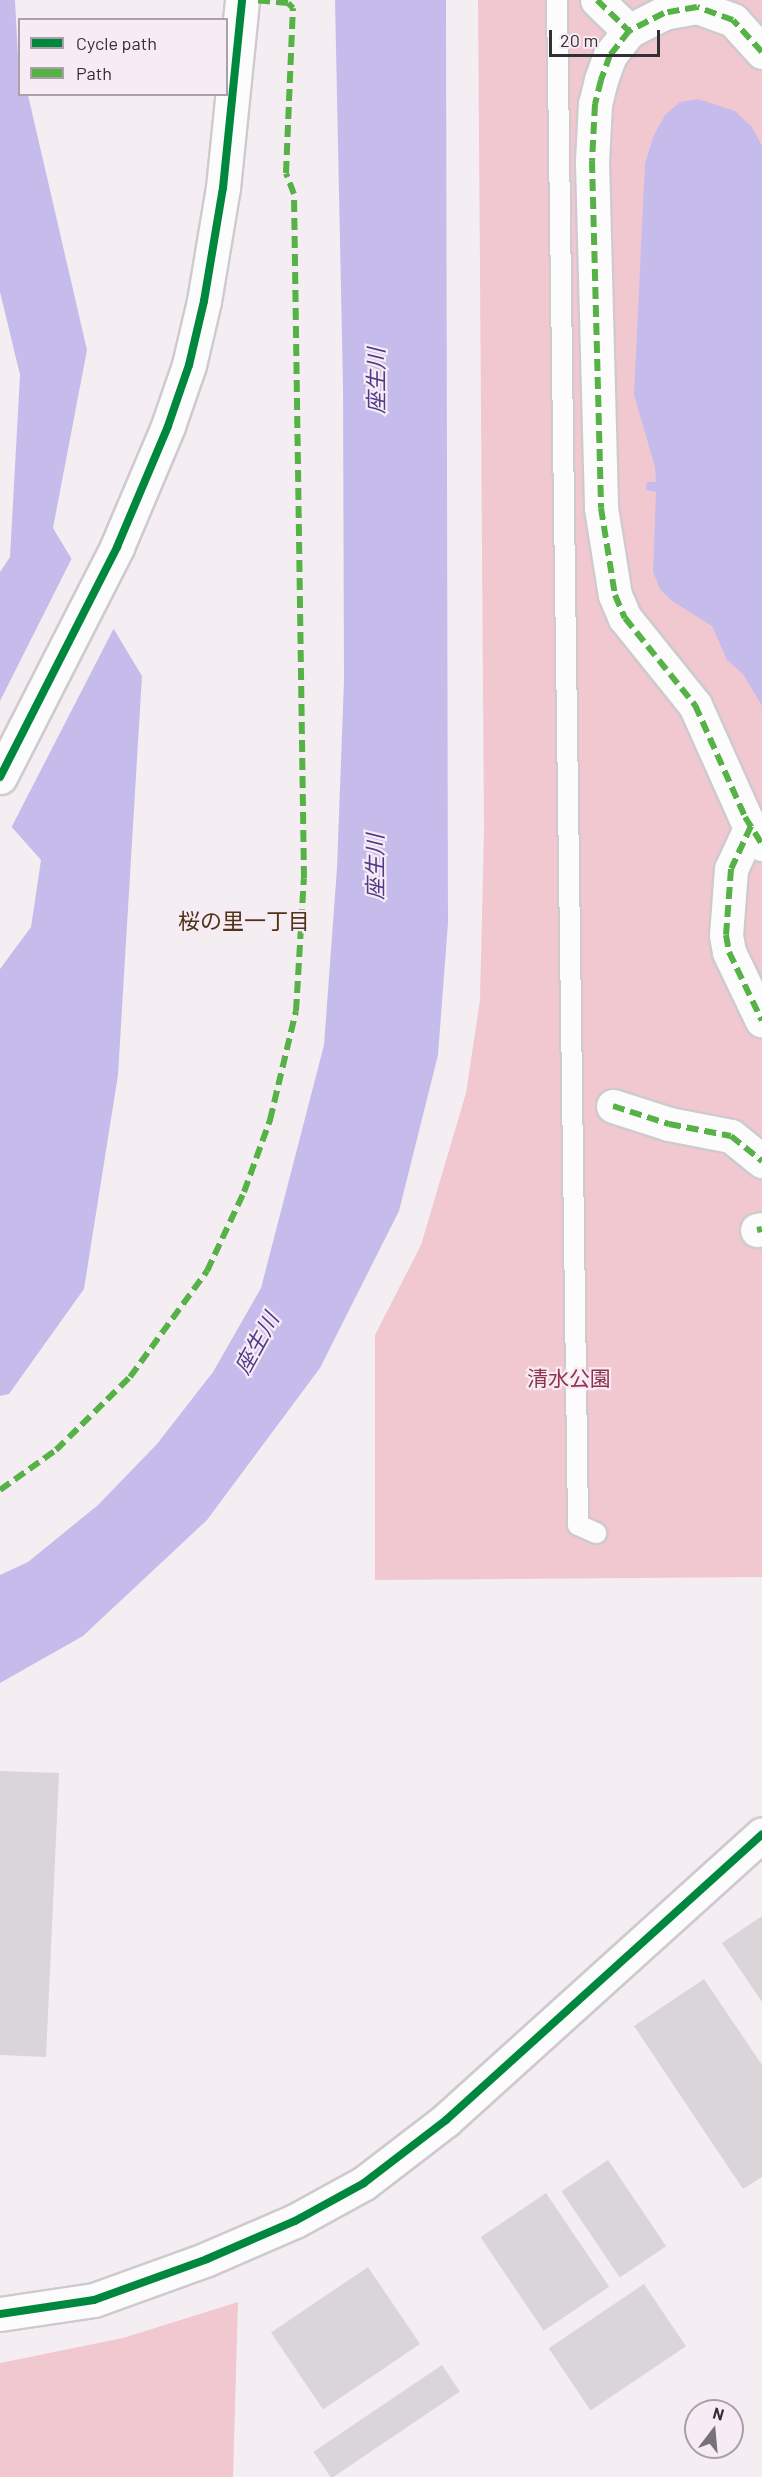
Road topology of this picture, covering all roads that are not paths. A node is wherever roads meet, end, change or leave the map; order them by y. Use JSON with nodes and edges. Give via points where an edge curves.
{"nodes":[{"id":1,"x":242,"y":0,"type":"edge"},
{"id":2,"x":557,"y":0,"type":"edge"},
{"id":3,"x":597,"y":0,"type":"edge"},
{"id":4,"x":629,"y":31,"type":"junction"},
{"id":5,"x":762,"y":52,"type":"edge"},
{"id":6,"x":0,"y":777,"type":"edge"},
{"id":7,"x":756,"y":835,"type":"edge"},
{"id":8,"x":762,"y":1021,"type":"edge"},
{"id":9,"x":613,"y":1106,"type":"dead end"},
{"id":10,"x":762,"y":1161,"type":"edge"},
{"id":11,"x":596,"y":1533,"type":"dead end"},
{"id":12,"x":762,"y":1834,"type":"edge"},
{"id":13,"x":0,"y":2314,"type":"edge"}],
"edges":[{"from":1,"to":6,"type":"street","via":[[223,188],[204,301],[168,426],[117,547]]},
{"from":2,"to":11,"type":"lane","via":[[578,1524]]},
{"from":3,"to":4,"type":"street"},
{"from":4,"to":5,"type":"street","via":[[664,13],[697,7],[734,20]]},
{"from":4,"to":7,"type":"street","via":[[610,55],[594,116],[603,535],[615,595],[625,618],[695,705]]},
{"from":7,"to":8,"type":"street","via":[[731,869],[726,935],[729,952]]},
{"from":9,"to":10,"type":"street","via":[[669,1124],[731,1136]]},
{"from":12,"to":13,"type":"street","via":[[446,2120],[364,2183],[295,2221],[94,2300]]}]}
